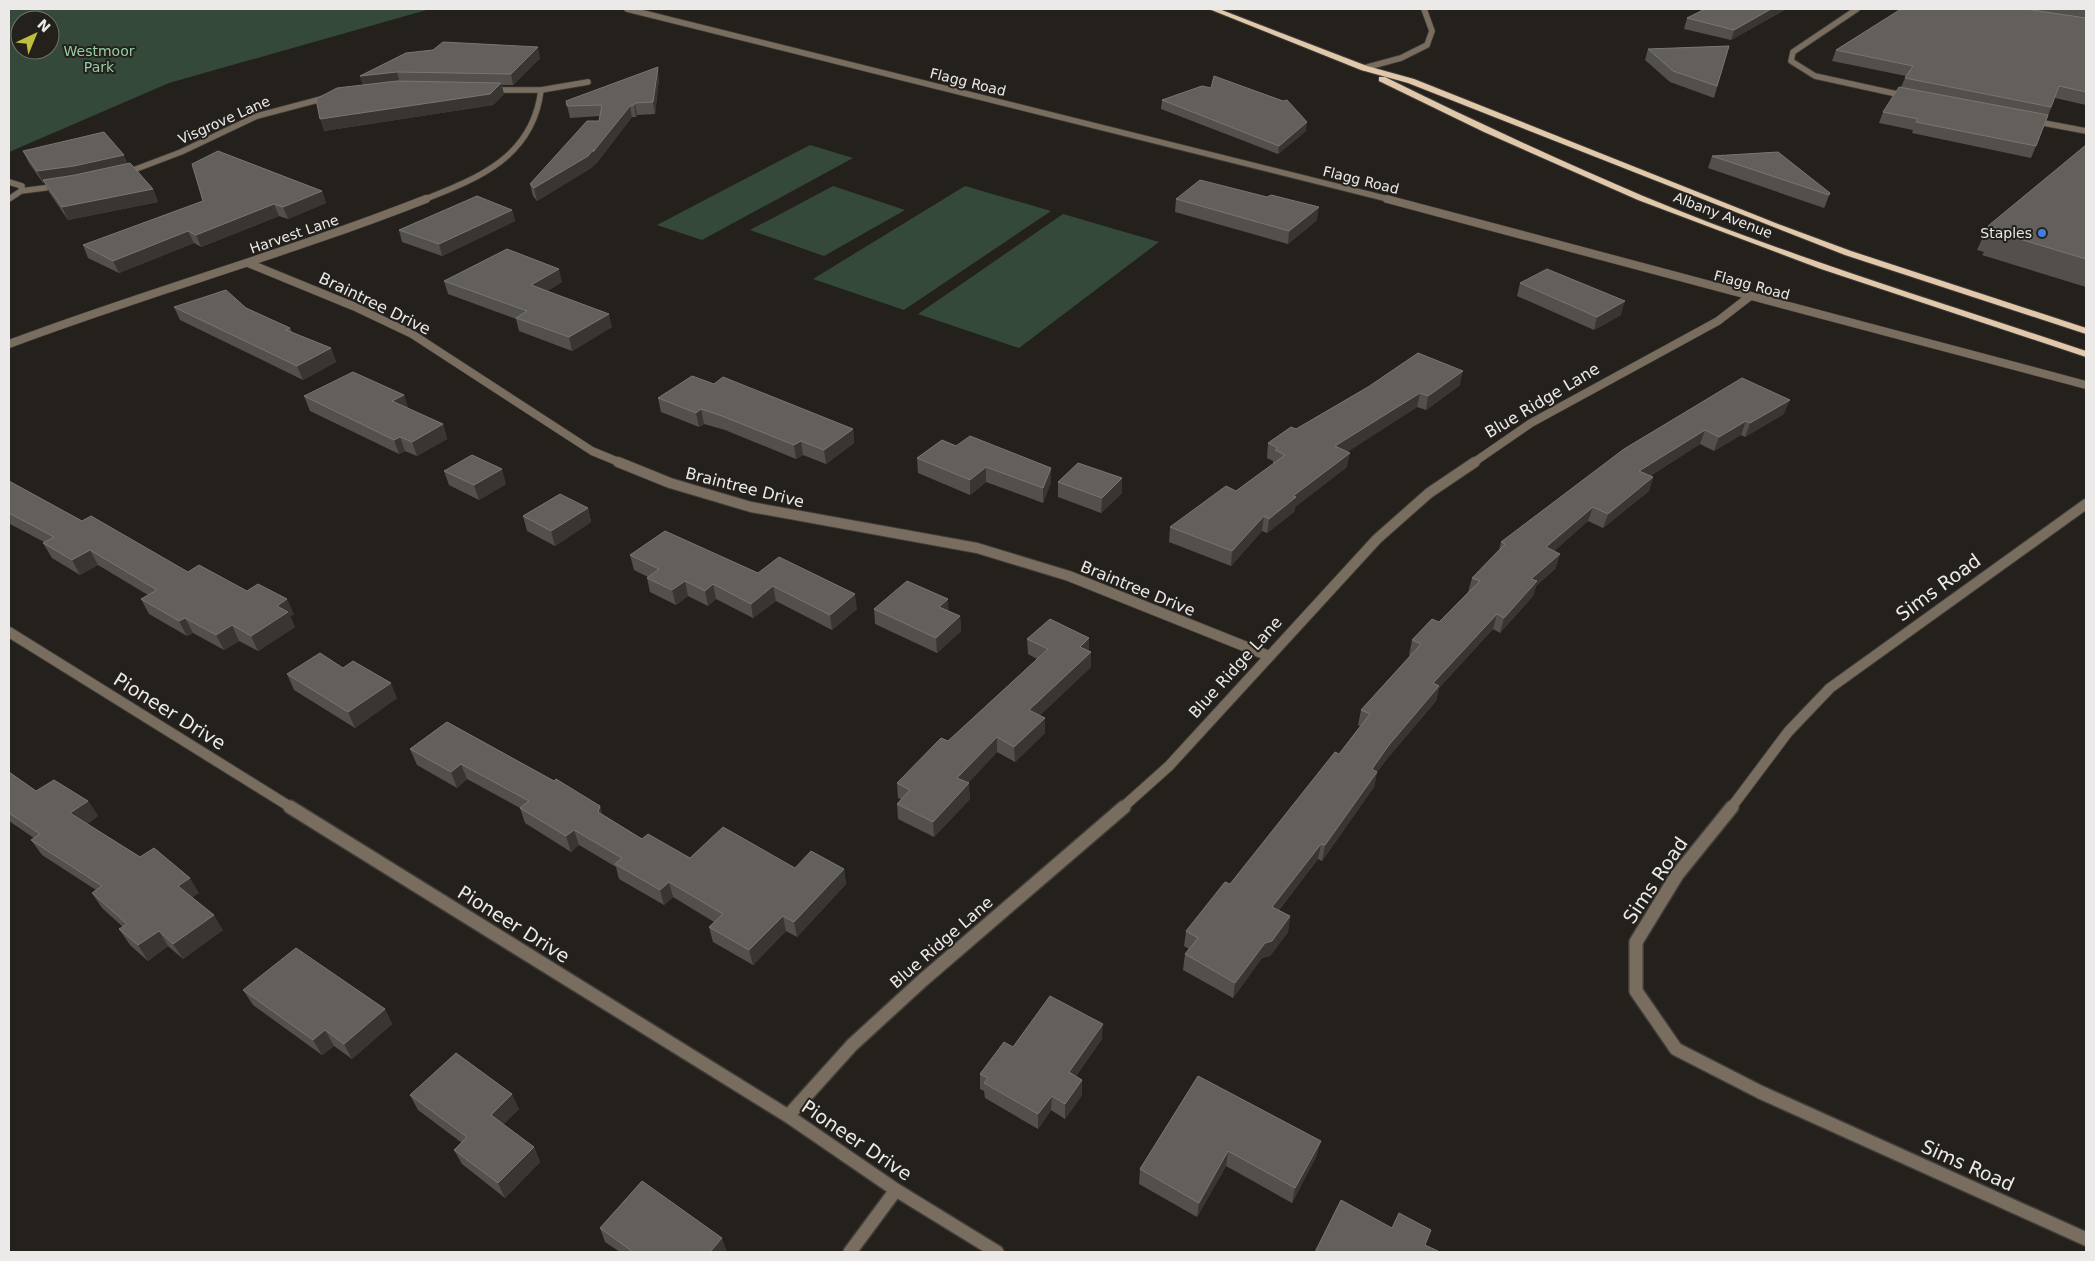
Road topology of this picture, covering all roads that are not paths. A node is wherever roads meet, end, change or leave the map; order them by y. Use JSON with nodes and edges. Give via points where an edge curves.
{"nodes":[{"id":1,"x":627,"y":9,"type":"edge"},
{"id":2,"x":1213,"y":9,"type":"edge"},
{"id":3,"x":1424,"y":9,"type":"edge"},
{"id":4,"x":1857,"y":9,"type":"edge"},
{"id":5,"x":1364,"y":68,"type":"junction"},
{"id":6,"x":588,"y":82,"type":"dead end"},
{"id":7,"x":481,"y":90,"type":"edge"},
{"id":8,"x":542,"y":90,"type":"junction"},
{"id":9,"x":340,"y":95,"type":"edge"},
{"id":10,"x":1916,"y":98,"type":"edge"},
{"id":11,"x":2030,"y":120,"type":"edge"},
{"id":12,"x":2086,"y":131,"type":"edge"},
{"id":13,"x":119,"y":174,"type":"edge"},
{"id":14,"x":9,"y":182,"type":"edge"},
{"id":15,"x":70,"y":184,"type":"edge"},
{"id":16,"x":21,"y":191,"type":"junction"},
{"id":17,"x":9,"y":199,"type":"edge"},
{"id":18,"x":248,"y":263,"type":"junction"},
{"id":19,"x":1749,"y":297,"type":"junction"},
{"id":20,"x":2086,"y":331,"type":"edge"},
{"id":21,"x":9,"y":344,"type":"edge"},
{"id":22,"x":2086,"y":354,"type":"edge"},
{"id":23,"x":2086,"y":385,"type":"edge"},
{"id":24,"x":2086,"y":504,"type":"edge"},
{"id":25,"x":9,"y":632,"type":"edge"},
{"id":26,"x":1269,"y":656,"type":"junction"},
{"id":27,"x":788,"y":1116,"type":"junction"},
{"id":28,"x":896,"y":1190,"type":"junction"},
{"id":29,"x":2086,"y":1239,"type":"edge"},
{"id":30,"x":850,"y":1252,"type":"edge"},
{"id":31,"x":997,"y":1252,"type":"edge"}],
"edges":[{"from":1,"to":19,"type":"street","name":"Flagg Road","via":[[1426,209]]},
{"from":2,"to":5,"type":"highway","name":"Albany Avenue"},
{"from":3,"to":5,"type":"street","via":[[1432,27],[1428,43],[1417,51]]},
{"from":4,"to":10,"type":"street","via":[[1793,52],[1791,61],[1804,71],[1824,79]]},
{"from":5,"to":20,"type":"highway","name":"Albany Avenue","via":[[1411,82],[1848,253]]},
{"from":5,"to":22,"type":"highway","name":"Albany Avenue","via":[[1443,109],[1641,198],[1824,267]]},
{"from":6,"to":8,"type":"street"},
{"from":7,"to":8,"type":"street"},
{"from":8,"to":18,"type":"street","name":"Harvest Lane","via":[[540,111],[527,136],[513,152],[475,177],[364,223]]},
{"from":9,"to":13,"type":"street","name":"Visgrove Lane","via":[[257,116],[165,159]]},
{"from":11,"to":12,"type":"street"},
{"from":14,"to":16,"type":"street","via":[[22,186]]},
{"from":15,"to":16,"type":"street"},
{"from":16,"to":17,"type":"street"},
{"from":18,"to":21,"type":"street","name":"Harvest Lane","via":[[129,300]]},
{"from":18,"to":26,"type":"street","name":"Braintree Drive","via":[[412,334],[592,451],[670,484],[752,507],[977,548],[1069,576]]},
{"from":19,"to":23,"type":"street","name":"Flagg Road"},
{"from":19,"to":26,"type":"street","name":"Blue Ridge Lane","via":[[1718,321],[1532,423],[1429,493],[1377,540]]},
{"from":24,"to":29,"type":"street","name":"Sims Road","via":[[1830,688],[1788,732],[1677,875],[1636,942],[1636,991],[1676,1049],[1760,1092]]},
{"from":25,"to":27,"type":"street","name":"Pioneer Drive"},
{"from":26,"to":27,"type":"street","name":"Blue Ridge Lane","via":[[1169,766],[852,1044]]},
{"from":27,"to":28,"type":"street","name":"Pioneer Drive"},
{"from":28,"to":30,"type":"street"},
{"from":28,"to":31,"type":"street","name":"Pioneer Drive"}]}
